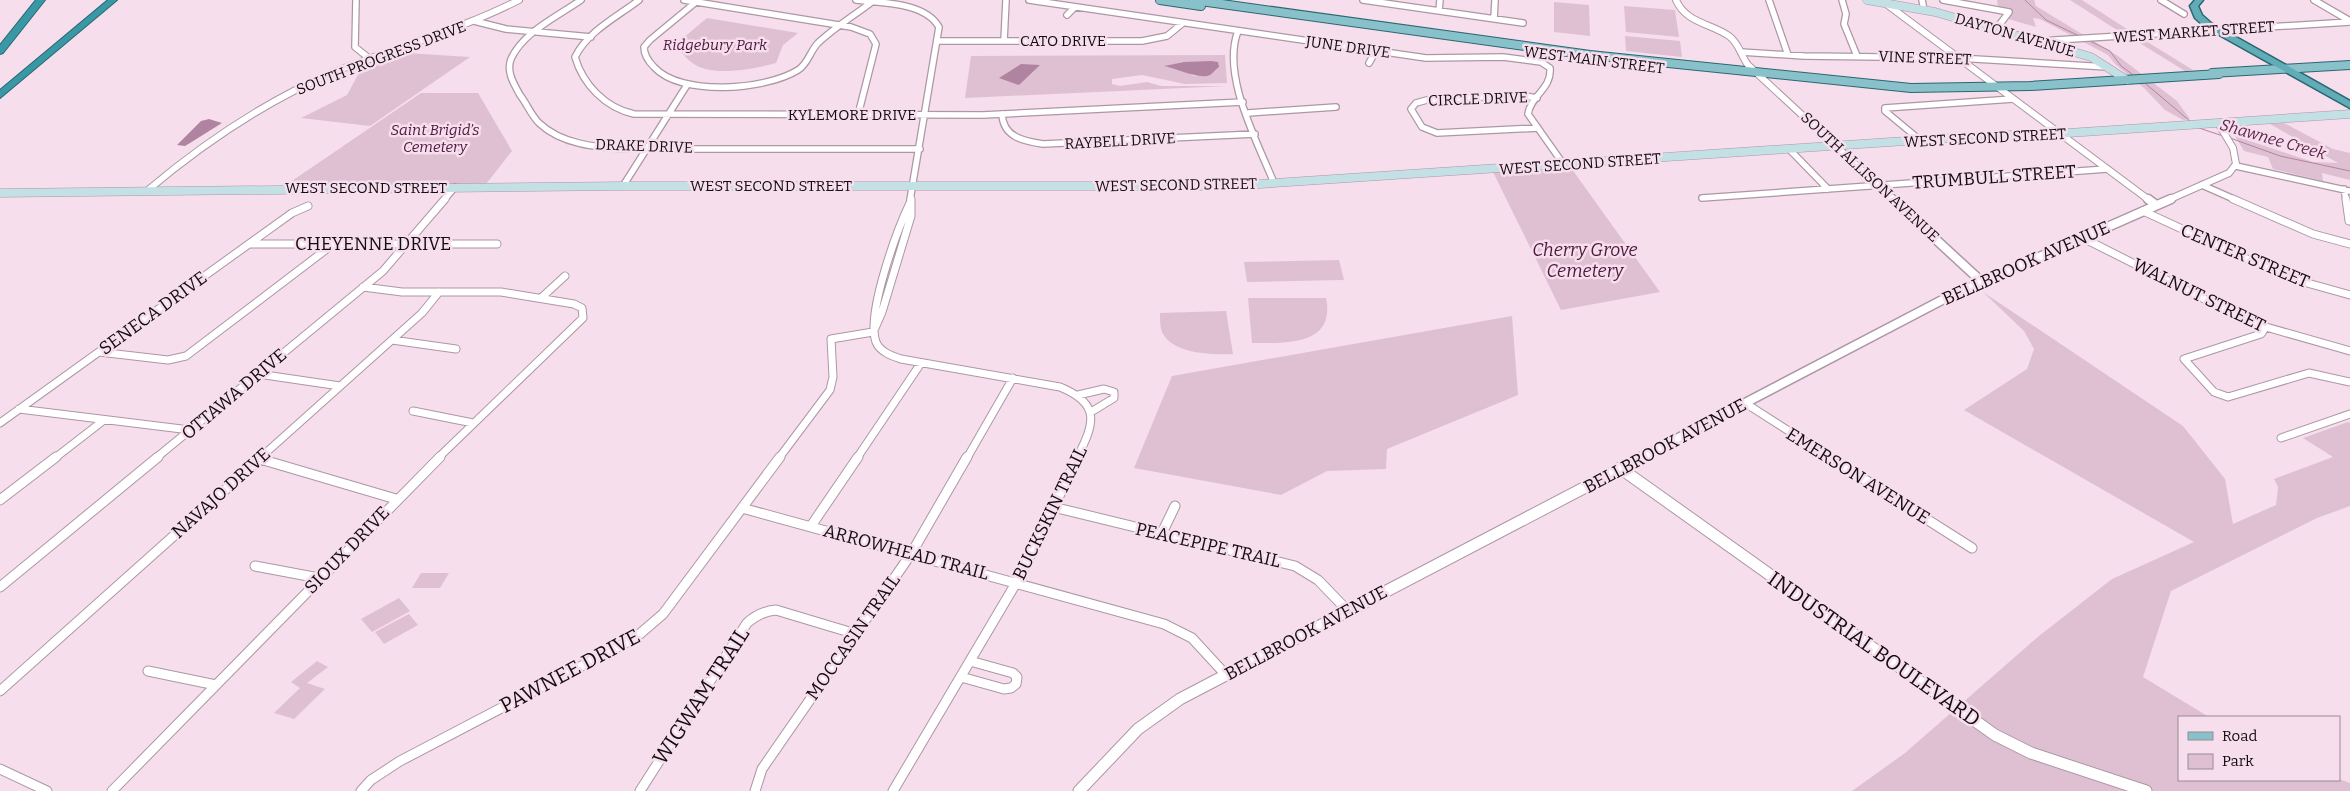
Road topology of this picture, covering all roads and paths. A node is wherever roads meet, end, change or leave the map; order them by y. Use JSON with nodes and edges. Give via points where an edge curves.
{"nodes":[{"id":1,"x":41,"y":0,"type":"edge"},
{"id":2,"x":114,"y":0,"type":"edge"},
{"id":3,"x":356,"y":0,"type":"edge"},
{"id":4,"x":519,"y":0,"type":"edge"},
{"id":5,"x":581,"y":0,"type":"edge"},
{"id":6,"x":639,"y":0,"type":"edge"},
{"id":7,"x":684,"y":0,"type":"edge"},
{"id":8,"x":856,"y":0,"type":"edge"},
{"id":9,"x":1006,"y":0,"type":"edge"},
{"id":10,"x":1029,"y":0,"type":"edge"},
{"id":11,"x":1160,"y":0,"type":"edge"},
{"id":12,"x":1193,"y":0,"type":"edge"},
{"id":13,"x":1363,"y":0,"type":"edge"},
{"id":14,"x":1440,"y":0,"type":"edge"},
{"id":15,"x":1495,"y":0,"type":"edge"},
{"id":16,"x":1676,"y":0,"type":"edge"},
{"id":17,"x":1769,"y":0,"type":"edge"},
{"id":18,"x":1842,"y":0,"type":"edge"},
{"id":19,"x":1867,"y":0,"type":"edge"},
{"id":20,"x":1922,"y":0,"type":"edge"},
{"id":21,"x":1943,"y":0,"type":"edge"},
{"id":22,"x":2161,"y":0,"type":"edge"},
{"id":23,"x":2198,"y":0,"type":"edge"},
{"id":24,"x":2314,"y":0,"type":"edge"},
{"id":25,"x":873,"y":1,"type":"edge"},
{"id":26,"x":696,"y":2,"type":"junction"},
{"id":27,"x":1885,"y":3,"type":"junction"},
{"id":28,"x":1075,"y":7,"type":"junction"},
{"id":29,"x":1924,"y":10,"type":"junction"},
{"id":30,"x":1439,"y":11,"type":"junction"},
{"id":31,"x":2184,"y":14,"type":"dead end"},
{"id":32,"x":1066,"y":15,"type":"dead end"},
{"id":33,"x":1494,"y":19,"type":"junction"},
{"id":34,"x":474,"y":21,"type":"junction"},
{"id":35,"x":2350,"y":22,"type":"edge"},
{"id":36,"x":1182,"y":23,"type":"junction"},
{"id":37,"x":1523,"y":23,"type":"dead end"},
{"id":38,"x":842,"y":25,"type":"junction"},
{"id":39,"x":1996,"y":28,"type":"junction"},
{"id":40,"x":2216,"y":30,"type":"junction"},
{"id":41,"x":1238,"y":31,"type":"junction"},
{"id":42,"x":537,"y":32,"type":"junction"},
{"id":43,"x":591,"y":37,"type":"junction"},
{"id":44,"x":937,"y":41,"type":"junction"},
{"id":45,"x":1004,"y":41,"type":"junction"},
{"id":46,"x":2039,"y":41,"type":"junction"},
{"id":47,"x":1376,"y":51,"type":"junction"},
{"id":48,"x":0,"y":52,"type":"edge"},
{"id":49,"x":1741,"y":52,"type":"junction"},
{"id":50,"x":1788,"y":56,"type":"junction"},
{"id":51,"x":1857,"y":56,"type":"junction"},
{"id":52,"x":1958,"y":58,"type":"junction"},
{"id":53,"x":370,"y":59,"type":"junction"},
{"id":54,"x":1369,"y":64,"type":"dead end"},
{"id":55,"x":2109,"y":67,"type":"junction"},
{"id":56,"x":2348,"y":67,"type":"edge"},
{"id":57,"x":2287,"y":69,"type":"junction"},
{"id":58,"x":1761,"y":76,"type":"junction"},
{"id":59,"x":2127,"y":80,"type":"junction"},
{"id":60,"x":687,"y":85,"type":"junction"},
{"id":61,"x":1998,"y":88,"type":"junction"},
{"id":62,"x":0,"y":95,"type":"edge"},
{"id":63,"x":1537,"y":98,"type":"junction"},
{"id":64,"x":2013,"y":99,"type":"junction"},
{"id":65,"x":1243,"y":102,"type":"junction"},
{"id":66,"x":2350,"y":105,"type":"edge"},
{"id":67,"x":1336,"y":107,"type":"dead end"},
{"id":68,"x":1248,"y":113,"type":"junction"},
{"id":69,"x":1002,"y":114,"type":"junction"},
{"id":70,"x":2350,"y":114,"type":"edge"},
{"id":71,"x":858,"y":115,"type":"junction"},
{"id":72,"x":925,"y":115,"type":"junction"},
{"id":73,"x":668,"y":116,"type":"junction"},
{"id":74,"x":2218,"y":123,"type":"junction"},
{"id":75,"x":1538,"y":128,"type":"junction"},
{"id":76,"x":1255,"y":134,"type":"junction"},
{"id":77,"x":2059,"y":134,"type":"junction"},
{"id":78,"x":2226,"y":137,"type":"joint"},
{"id":79,"x":1920,"y":140,"type":"junction"},
{"id":80,"x":1837,"y":146,"type":"junction"},
{"id":81,"x":647,"y":149,"type":"junction"},
{"id":82,"x":920,"y":149,"type":"junction"},
{"id":83,"x":1789,"y":150,"type":"junction"},
{"id":84,"x":1564,"y":165,"type":"junction"},
{"id":85,"x":2236,"y":166,"type":"junction"},
{"id":86,"x":2107,"y":169,"type":"junction"},
{"id":87,"x":1274,"y":183,"type":"junction"},
{"id":88,"x":1878,"y":185,"type":"junction"},
{"id":89,"x":2202,"y":185,"type":"junction"},
{"id":90,"x":623,"y":186,"type":"junction"},
{"id":91,"x":913,"y":186,"type":"junction"},
{"id":92,"x":455,"y":187,"type":"junction"},
{"id":93,"x":1828,"y":189,"type":"junction"},
{"id":94,"x":148,"y":190,"type":"junction"},
{"id":95,"x":2347,"y":190,"type":"edge"},
{"id":96,"x":0,"y":193,"type":"edge"},
{"id":97,"x":1702,"y":198,"type":"dead end"},
{"id":98,"x":2156,"y":205,"type":"junction"},
{"id":99,"x":308,"y":206,"type":"dead end"},
{"id":100,"x":2143,"y":210,"type":"junction"},
{"id":101,"x":2349,"y":221,"type":"edge"},
{"id":102,"x":2081,"y":238,"type":"junction"},
{"id":103,"x":249,"y":244,"type":"junction"},
{"id":104,"x":332,"y":244,"type":"junction"},
{"id":105,"x":497,"y":244,"type":"dead end"},
{"id":106,"x":2350,"y":244,"type":"edge"},
{"id":107,"x":407,"y":245,"type":"junction"},
{"id":108,"x":565,"y":276,"type":"dead end"},
{"id":109,"x":1982,"y":282,"type":"junction"},
{"id":110,"x":363,"y":287,"type":"junction"},
{"id":111,"x":439,"y":292,"type":"junction"},
{"id":112,"x":2350,"y":295,"type":"edge"},
{"id":113,"x":541,"y":298,"type":"junction"},
{"id":114,"x":2265,"y":328,"type":"junction"},
{"id":115,"x":873,"y":332,"type":"junction"},
{"id":116,"x":392,"y":340,"type":"junction"},
{"id":117,"x":456,"y":349,"type":"dead end"},
{"id":118,"x":2350,"y":351,"type":"edge"},
{"id":119,"x":99,"y":352,"type":"junction"},
{"id":120,"x":921,"y":363,"type":"junction"},
{"id":121,"x":258,"y":374,"type":"junction"},
{"id":122,"x":1013,"y":378,"type":"junction"},
{"id":123,"x":2350,"y":382,"type":"edge"},
{"id":124,"x":340,"y":386,"type":"junction"},
{"id":125,"x":1078,"y":395,"type":"junction"},
{"id":126,"x":1745,"y":404,"type":"junction"},
{"id":127,"x":19,"y":410,"type":"junction"},
{"id":128,"x":413,"y":411,"type":"dead end"},
{"id":129,"x":1091,"y":412,"type":"junction"},
{"id":130,"x":2350,"y":414,"type":"edge"},
{"id":131,"x":104,"y":420,"type":"junction"},
{"id":132,"x":0,"y":423,"type":"edge"},
{"id":133,"x":473,"y":423,"type":"junction"},
{"id":134,"x":190,"y":430,"type":"junction"},
{"id":135,"x":2281,"y":438,"type":"dead end"},
{"id":136,"x":260,"y":458,"type":"junction"},
{"id":137,"x":1620,"y":468,"type":"junction"},
{"id":138,"x":396,"y":499,"type":"junction"},
{"id":139,"x":0,"y":500,"type":"edge"},
{"id":140,"x":1175,"y":506,"type":"dead end"},
{"id":141,"x":1053,"y":507,"type":"junction"},
{"id":142,"x":742,"y":508,"type":"junction"},
{"id":143,"x":811,"y":526,"type":"junction"},
{"id":144,"x":1161,"y":535,"type":"junction"},
{"id":145,"x":1972,"y":548,"type":"dead end"},
{"id":146,"x":911,"y":554,"type":"junction"},
{"id":147,"x":255,"y":566,"type":"dead end"},
{"id":148,"x":319,"y":578,"type":"junction"},
{"id":149,"x":1016,"y":583,"type":"junction"},
{"id":150,"x":0,"y":587,"type":"edge"},
{"id":151,"x":1348,"y":611,"type":"junction"},
{"id":152,"x":856,"y":634,"type":"junction"},
{"id":153,"x":970,"y":660,"type":"junction"},
{"id":154,"x":148,"y":671,"type":"dead end"},
{"id":155,"x":1226,"y":675,"type":"junction"},
{"id":156,"x":961,"y":677,"type":"junction"},
{"id":157,"x":216,"y":685,"type":"junction"},
{"id":158,"x":0,"y":691,"type":"edge"},
{"id":159,"x":0,"y":769,"type":"edge"},
{"id":160,"x":47,"y":791,"type":"edge"},
{"id":161,"x":112,"y":791,"type":"edge"},
{"id":162,"x":361,"y":791,"type":"edge"},
{"id":163,"x":640,"y":791,"type":"edge"},
{"id":164,"x":755,"y":791,"type":"edge"},
{"id":165,"x":893,"y":791,"type":"edge"},
{"id":166,"x":1079,"y":791,"type":"edge"},
{"id":167,"x":2146,"y":791,"type":"edge"}],
"edges":[{"from":1,"to":48,"type":"highway"},
{"from":2,"to":62,"type":"highway"},
{"from":3,"to":53,"type":"street","via":[[355,47]]},
{"from":4,"to":34,"type":"street","name":"SOUTH PROGRESS DRIVE"},
{"from":5,"to":42,"type":"street","name":"DRAKE DRIVE"},
{"from":6,"to":43,"type":"street","name":"KYLEMORE DRIVE"},
{"from":7,"to":26,"type":"street"},
{"from":8,"to":25,"type":"street"},
{"from":9,"to":45,"type":"street"},
{"from":10,"to":28,"type":"street","name":"JUNE DRIVE"},
{"from":11,"to":58,"type":"main road","name":"WEST MAIN STREET","via":[[1515,50]]},
{"from":12,"to":58,"type":"main road","name":"WEST MAIN STREET"},
{"from":13,"to":30,"type":"street"},
{"from":14,"to":30,"type":"street"},
{"from":15,"to":33,"type":"street"},
{"from":16,"to":49,"type":"street","via":[[1687,15],[1734,40]]},
{"from":17,"to":50,"type":"street"},
{"from":18,"to":51,"type":"street","via":[[1846,14],[1844,24]]},
{"from":19,"to":27,"type":"main road","name":"DAYTON AVENUE"},
{"from":20,"to":29,"type":"street"},
{"from":21,"to":39,"type":"street","via":[[2010,12]]},
{"from":22,"to":31,"type":"street"},
{"from":23,"to":40,"type":"highway","via":[[2195,12]]},
{"from":24,"to":35,"type":"street"},
{"from":25,"to":38,"type":"street"},
{"from":25,"to":44,"type":"street","via":[[912,8],[930,15],[939,25]]},
{"from":26,"to":38,"type":"street"},
{"from":26,"to":60,"type":"street","via":[[650,40],[644,49],[645,56],[662,75]]},
{"from":27,"to":29,"type":"main road","name":"DAYTON AVENUE"},
{"from":27,"to":52,"type":"street"},
{"from":28,"to":32,"type":"street"},
{"from":28,"to":36,"type":"street","name":"JUNE DRIVE"},
{"from":29,"to":39,"type":"main road","name":"DAYTON AVENUE"},
{"from":30,"to":33,"type":"street"},
{"from":33,"to":37,"type":"street"},
{"from":34,"to":42,"type":"street"},
{"from":34,"to":53,"type":"street","name":"SOUTH PROGRESS DRIVE"},
{"from":35,"to":40,"type":"street","name":"WEST MARKET STREET"},
{"from":36,"to":41,"type":"street","name":"JUNE DRIVE"},
{"from":36,"to":45,"type":"street","name":"CATO DRIVE","via":[[1167,36],[1149,40]]},
{"from":38,"to":60,"type":"street","via":[[817,44],[805,65],[786,76],[755,84]]},
{"from":38,"to":71,"type":"street","via":[[866,31],[876,41]]},
{"from":39,"to":46,"type":"main road","name":"DAYTON AVENUE"},
{"from":40,"to":46,"type":"street","name":"WEST MARKET STREET"},
{"from":40,"to":57,"type":"highway"},
{"from":41,"to":47,"type":"street","name":"JUNE DRIVE"},
{"from":41,"to":65,"type":"street","via":[[1232,40],[1236,84]]},
{"from":42,"to":43,"type":"street"},
{"from":42,"to":81,"type":"street","name":"DRAKE DRIVE","via":[[516,50],[508,71],[538,121],[555,134],[582,143]]},
{"from":43,"to":73,"type":"street","name":"KYLEMORE DRIVE","via":[[578,49],[575,60],[604,101],[626,112]]},
{"from":44,"to":45,"type":"street","name":"CATO DRIVE"},
{"from":44,"to":72,"type":"street"},
{"from":46,"to":55,"type":"main road","name":"DAYTON AVENUE","via":[[2091,57]]},
{"from":47,"to":54,"type":"street"},
{"from":47,"to":63,"type":"street","name":"JUNE DRIVE","via":[[1435,59],[1497,57],[1541,62],[1550,68],[1551,76],[1548,86]]},
{"from":49,"to":50,"type":"street","name":"VINE STREET"},
{"from":49,"to":58,"type":"street","via":[[1746,63]]},
{"from":50,"to":51,"type":"street","name":"VINE STREET"},
{"from":51,"to":52,"type":"street","name":"VINE STREET"},
{"from":52,"to":55,"type":"street","name":"VINE STREET"},
{"from":52,"to":61,"type":"street"},
{"from":53,"to":94,"type":"street","name":"SOUTH PROGRESS DRIVE","via":[[278,100],[189,156]]},
{"from":55,"to":59,"type":"main road","name":"DAYTON AVENUE"},
{"from":56,"to":57,"type":"main road","name":"WEST MAIN STREET"},
{"from":57,"to":59,"type":"main road","name":"WEST MAIN STREET"},
{"from":57,"to":66,"type":"highway"},
{"from":58,"to":61,"type":"main road","name":"WEST MAIN STREET","via":[[1909,92]]},
{"from":58,"to":80,"type":"street","name":"SOUTH ALLISON AVENUE"},
{"from":59,"to":61,"type":"main road","name":"WEST MAIN STREET","via":[[2030,86],[2026,89]]},
{"from":60,"to":73,"type":"street"},
{"from":61,"to":64,"type":"street"},
{"from":63,"to":75,"type":"street","name":"JUNE DRIVE","via":[[1528,111]]},
{"from":63,"to":75,"type":"street","name":"CIRCLE DRIVE","via":[[1519,95],[1427,100],[1416,103],[1411,109],[1422,127],[1437,134]]},
{"from":64,"to":77,"type":"street"},
{"from":64,"to":79,"type":"street","via":[[1885,108]]},
{"from":65,"to":68,"type":"street"},
{"from":65,"to":69,"type":"street","name":"KYLEMORE DRIVE"},
{"from":67,"to":68,"type":"street"},
{"from":68,"to":76,"type":"street"},
{"from":69,"to":72,"type":"street","name":"KYLEMORE DRIVE"},
{"from":69,"to":76,"type":"street","name":"RAYBELL DRIVE","via":[[1002,125],[1009,133],[1043,144]]},
{"from":70,"to":74,"type":"main road","name":"WEST SECOND STREET"},
{"from":71,"to":72,"type":"street","name":"KYLEMORE DRIVE"},
{"from":71,"to":73,"type":"street","name":"KYLEMORE DRIVE"},
{"from":72,"to":82,"type":"street"},
{"from":73,"to":81,"type":"street"},
{"from":74,"to":77,"type":"main road","name":"WEST SECOND STREET"},
{"from":74,"to":78,"type":"street"},
{"from":75,"to":84,"type":"street","name":"JUNE DRIVE"},
{"from":76,"to":87,"type":"street"},
{"from":77,"to":79,"type":"main road","name":"WEST SECOND STREET"},
{"from":77,"to":86,"type":"street"},
{"from":78,"to":85,"type":"street","via":[[2235,152]]},
{"from":79,"to":80,"type":"main road","name":"WEST SECOND STREET"},
{"from":80,"to":83,"type":"main road","name":"WEST SECOND STREET"},
{"from":80,"to":88,"type":"street","name":"SOUTH ALLISON AVENUE"},
{"from":81,"to":82,"type":"street","name":"DRAKE DRIVE"},
{"from":81,"to":90,"type":"street"},
{"from":82,"to":91,"type":"street"},
{"from":83,"to":84,"type":"main road","name":"WEST SECOND STREET"},
{"from":83,"to":93,"type":"street"},
{"from":84,"to":87,"type":"main road","name":"WEST SECOND STREET"},
{"from":85,"to":89,"type":"street","name":"BELLBROOK AVENUE","via":[[2230,173]]},
{"from":85,"to":95,"type":"street"},
{"from":86,"to":88,"type":"street","name":"TRUMBULL STREET"},
{"from":86,"to":98,"type":"street"},
{"from":87,"to":91,"type":"main road","name":"WEST SECOND STREET"},
{"from":88,"to":93,"type":"street","name":"TRUMBULL STREET"},
{"from":88,"to":109,"type":"street","name":"SOUTH ALLISON AVENUE"},
{"from":89,"to":98,"type":"street","name":"BELLBROOK AVENUE"},
{"from":89,"to":106,"type":"street","via":[[2313,234]]},
{"from":90,"to":91,"type":"main road","name":"WEST SECOND STREET"},
{"from":90,"to":92,"type":"main road","name":"WEST SECOND STREET"},
{"from":91,"to":115,"type":"street","via":[[911,216]]},
{"from":92,"to":94,"type":"main road","name":"WEST SECOND STREET"},
{"from":92,"to":107,"type":"street","name":"OTTAWA DRIVE"},
{"from":93,"to":97,"type":"street","name":"TRUMBULL STREET"},
{"from":94,"to":96,"type":"main road","name":"WEST SECOND STREET"},
{"from":95,"to":101,"type":"street"},
{"from":98,"to":100,"type":"street","name":"BELLBROOK AVENUE"},
{"from":99,"to":103,"type":"street","name":"SENECA DRIVE"},
{"from":100,"to":102,"type":"street","name":"BELLBROOK AVENUE"},
{"from":100,"to":112,"type":"street","name":"CENTER STREET","via":[[2286,277]]},
{"from":102,"to":109,"type":"street","name":"BELLBROOK AVENUE"},
{"from":102,"to":114,"type":"street","name":"WALNUT STREET"},
{"from":103,"to":104,"type":"street","name":"CHEYENNE DRIVE"},
{"from":103,"to":119,"type":"street","name":"SENECA DRIVE"},
{"from":104,"to":107,"type":"street","name":"CHEYENNE DRIVE"},
{"from":104,"to":119,"type":"street","via":[[186,356],[168,360]]},
{"from":105,"to":107,"type":"street","name":"CHEYENNE DRIVE"},
{"from":107,"to":110,"type":"street","name":"OTTAWA DRIVE"},
{"from":108,"to":113,"type":"street"},
{"from":109,"to":126,"type":"street","name":"BELLBROOK AVENUE"},
{"from":110,"to":111,"type":"street"},
{"from":110,"to":121,"type":"street","name":"OTTAWA DRIVE"},
{"from":111,"to":113,"type":"street","via":[[501,292]]},
{"from":111,"to":116,"type":"street","name":"NAVAJO DRIVE","via":[[422,313]]},
{"from":113,"to":133,"type":"street","name":"SIOUX DRIVE","via":[[577,305],[584,312],[583,318]]},
{"from":114,"to":118,"type":"street","name":"WALNUT STREET"},
{"from":114,"to":123,"type":"street","via":[[2261,334],[2185,358],[2185,361],[2214,392],[2228,397],[2309,373]]},
{"from":115,"to":120,"type":"street","via":[[879,347],[896,358]]},
{"from":115,"to":142,"type":"street","via":[[831,339],[834,381],[830,390]]},
{"from":116,"to":117,"type":"street"},
{"from":116,"to":124,"type":"street","name":"NAVAJO DRIVE"},
{"from":119,"to":127,"type":"street","name":"SENECA DRIVE"},
{"from":120,"to":122,"type":"street"},
{"from":120,"to":143,"type":"street"},
{"from":121,"to":124,"type":"street"},
{"from":121,"to":134,"type":"street","name":"OTTAWA DRIVE"},
{"from":122,"to":125,"type":"street","via":[[1060,386]]},
{"from":122,"to":146,"type":"street","name":"MOCCASIN TRAIL"},
{"from":124,"to":136,"type":"street","name":"NAVAJO DRIVE"},
{"from":125,"to":129,"type":"street"},
{"from":125,"to":129,"type":"street","via":[[1104,389],[1114,392],[1111,400]]},
{"from":126,"to":137,"type":"street","name":"BELLBROOK AVENUE"},
{"from":126,"to":145,"type":"street","name":"EMERSON AVENUE"},
{"from":127,"to":131,"type":"street"},
{"from":127,"to":132,"type":"street","name":"SENECA DRIVE"},
{"from":128,"to":133,"type":"street"},
{"from":129,"to":141,"type":"street","name":"BUCKSKIN TRAIL","via":[[1089,434]]},
{"from":130,"to":135,"type":"street"},
{"from":131,"to":134,"type":"street"},
{"from":131,"to":139,"type":"street"},
{"from":133,"to":138,"type":"street","name":"SIOUX DRIVE"},
{"from":134,"to":150,"type":"street","name":"OTTAWA DRIVE"},
{"from":136,"to":138,"type":"street"},
{"from":136,"to":158,"type":"street","name":"NAVAJO DRIVE"},
{"from":137,"to":151,"type":"street","name":"BELLBROOK AVENUE"},
{"from":137,"to":167,"type":"street","name":"INDUSTRIAL BOULEVARD","via":[[1995,735],[2031,753]]},
{"from":138,"to":148,"type":"street","name":"SIOUX DRIVE"},
{"from":140,"to":144,"type":"street"},
{"from":141,"to":144,"type":"street","name":"PEACEPIPE TRAIL"},
{"from":141,"to":149,"type":"street","name":"BUCKSKIN TRAIL"},
{"from":142,"to":143,"type":"street","name":"ARROWHEAD TRAIL"},
{"from":142,"to":162,"type":"street","name":"PAWNEE DRIVE","via":[[650,627],[626,643],[400,762],[371,780]]},
{"from":143,"to":146,"type":"street","name":"ARROWHEAD TRAIL"},
{"from":144,"to":151,"type":"street","name":"PEACEPIPE TRAIL","via":[[1294,566],[1318,580]]},
{"from":146,"to":149,"type":"street","name":"ARROWHEAD TRAIL"},
{"from":146,"to":152,"type":"street","name":"MOCCASIN TRAIL"},
{"from":147,"to":148,"type":"street"},
{"from":148,"to":157,"type":"street","name":"SIOUX DRIVE"},
{"from":149,"to":153,"type":"street","name":"BUCKSKIN TRAIL"},
{"from":149,"to":155,"type":"street","name":"ARROWHEAD TRAIL","via":[[1175,628],[1200,644]]},
{"from":151,"to":155,"type":"street","name":"BELLBROOK AVENUE"},
{"from":152,"to":163,"type":"street","name":"WIGWAM TRAIL","via":[[776,610],[767,610],[754,617],[747,623]]},
{"from":152,"to":164,"type":"street","name":"MOCCASIN TRAIL","via":[[762,769]]},
{"from":153,"to":156,"type":"street","name":"BUCKSKIN TRAIL"},
{"from":153,"to":156,"type":"street","via":[[1013,673],[1017,677],[1016,684],[1004,689]]},
{"from":154,"to":157,"type":"street"},
{"from":155,"to":166,"type":"street","name":"BELLBROOK AVENUE","via":[[1166,707],[1147,721],[1116,749]]},
{"from":156,"to":165,"type":"street","name":"BUCKSKIN TRAIL"},
{"from":157,"to":161,"type":"street","name":"SIOUX DRIVE"},
{"from":159,"to":160,"type":"street"}]}
